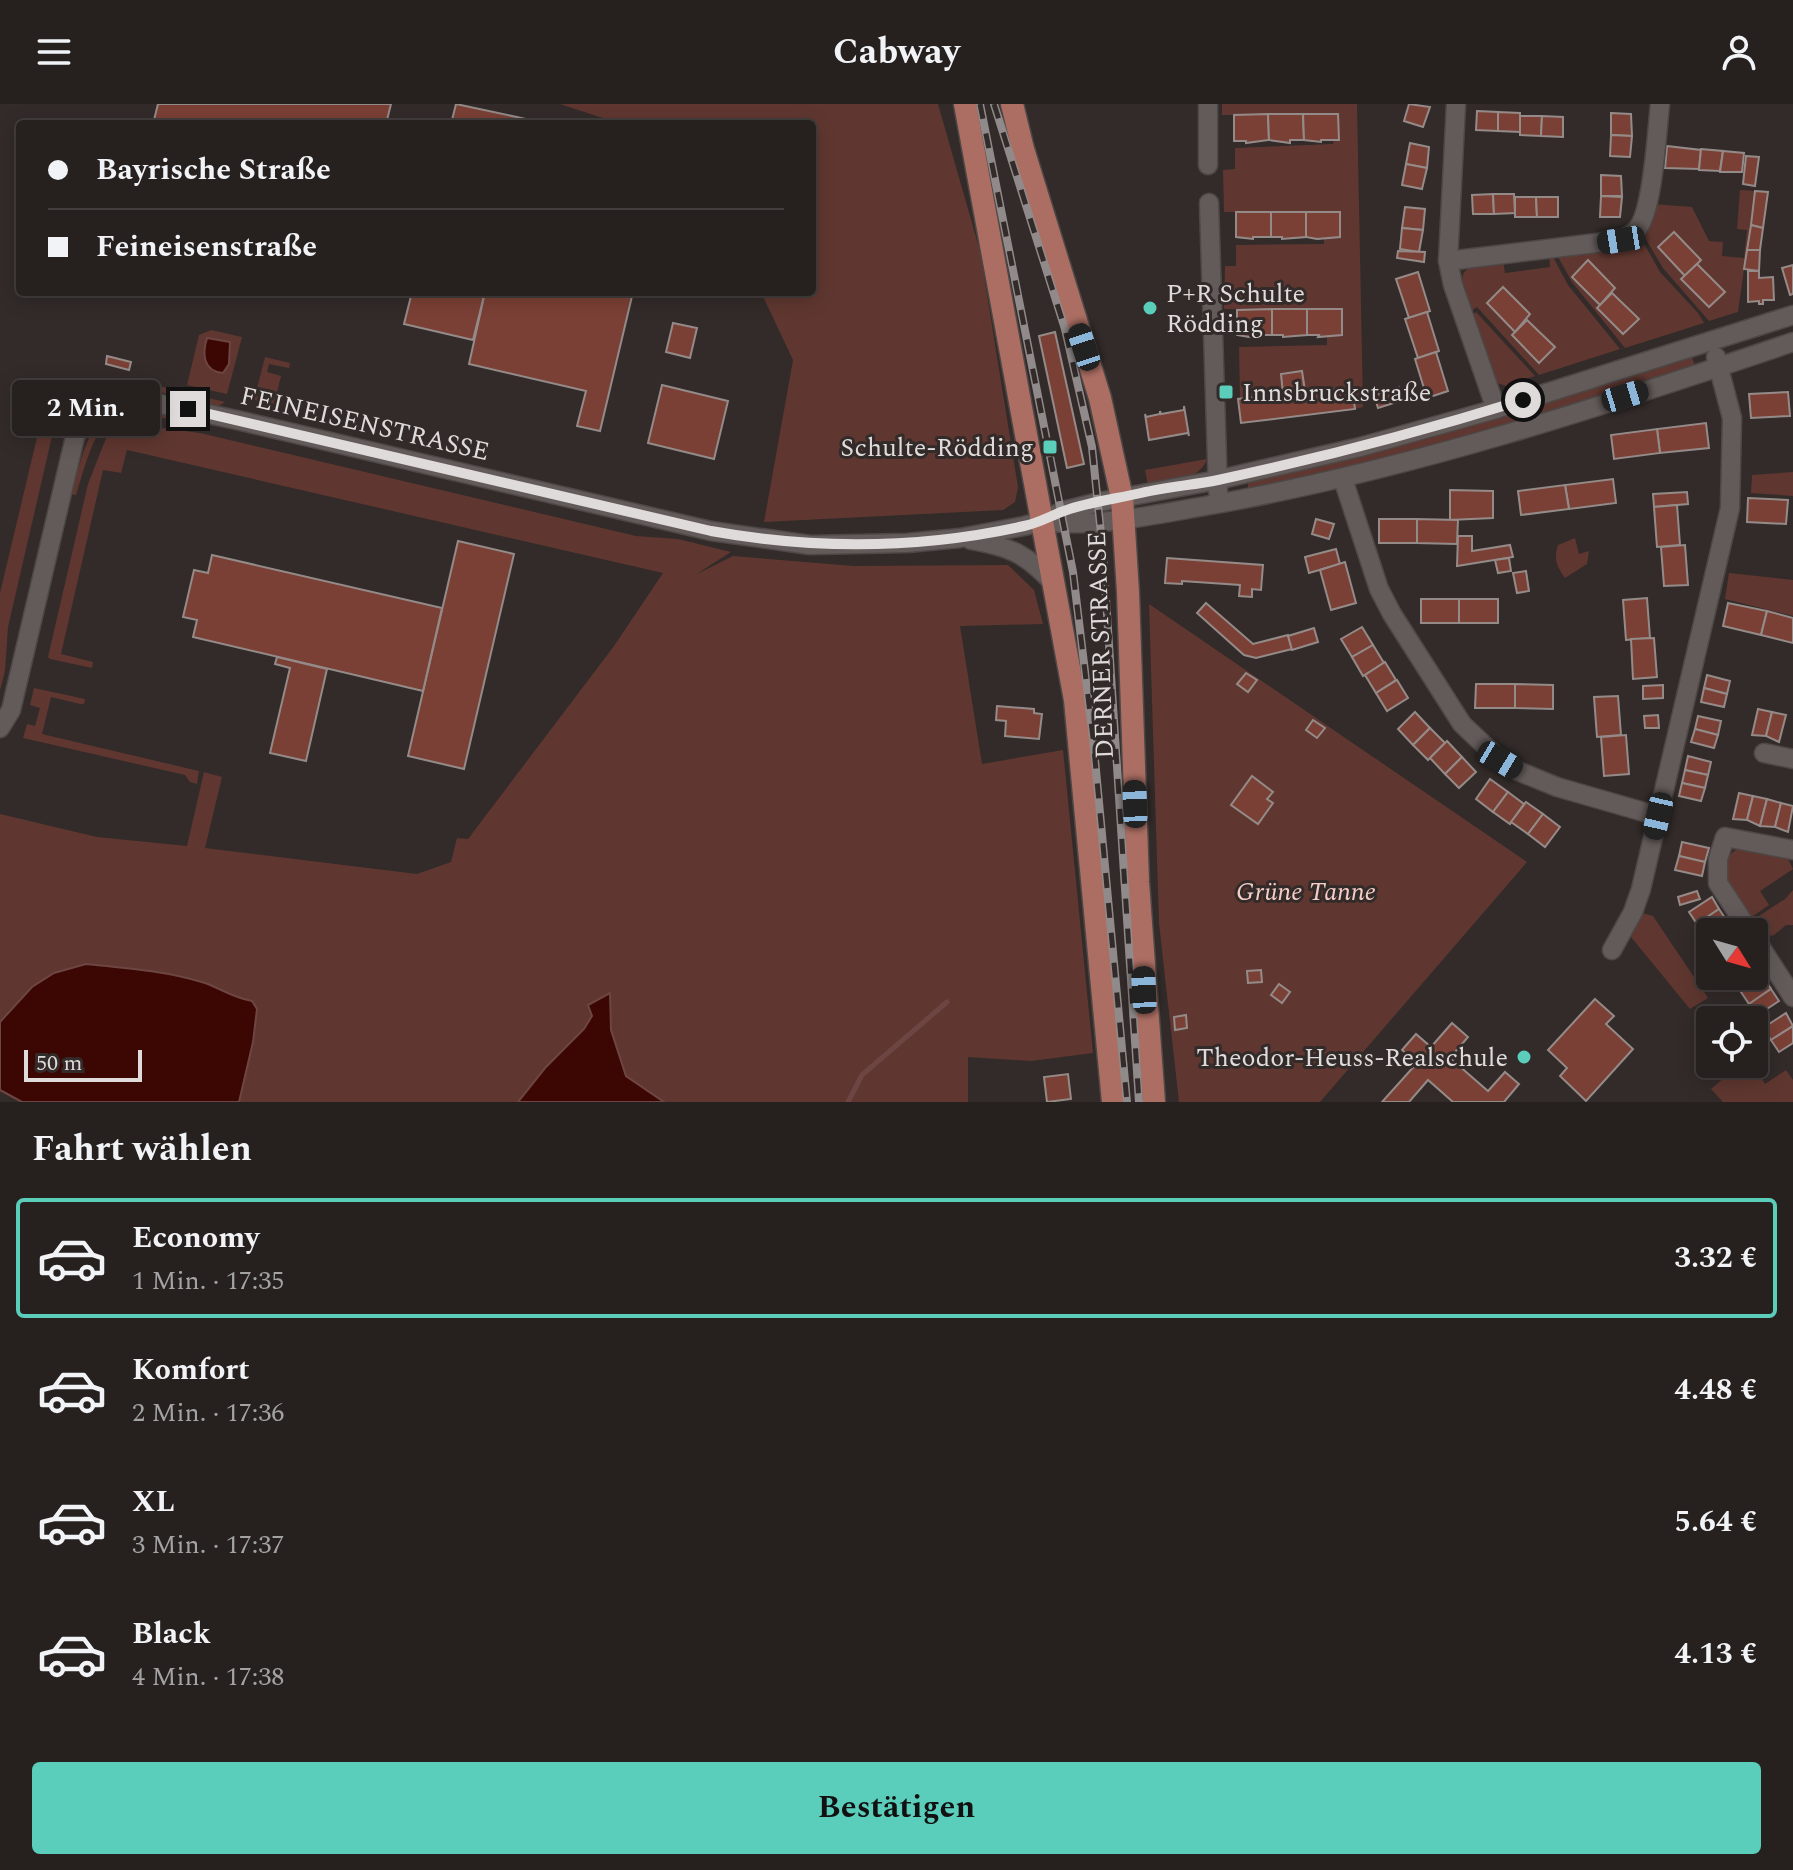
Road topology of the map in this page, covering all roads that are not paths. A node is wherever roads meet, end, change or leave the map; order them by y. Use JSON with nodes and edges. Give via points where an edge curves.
{"nodes":[{"id":1,"x":965,"y":104,"type":"edge"},
{"id":2,"x":1012,"y":104,"type":"edge"},
{"id":3,"x":1208,"y":104,"type":"edge"},
{"id":4,"x":1456,"y":104,"type":"edge"},
{"id":5,"x":1660,"y":104,"type":"edge"},
{"id":6,"x":1208,"y":165,"type":"dead end"},
{"id":7,"x":1209,"y":203,"type":"dead end"},
{"id":8,"x":1448,"y":261,"type":"junction"},
{"id":9,"x":1793,"y":315,"type":"edge"},
{"id":10,"x":1793,"y":342,"type":"edge"},
{"id":11,"x":1711,"y":343,"type":"junction"},
{"id":12,"x":1719,"y":367,"type":"junction"},
{"id":13,"x":1496,"y":409,"type":"junction"},
{"id":14,"x":1343,"y":479,"type":"junction"},
{"id":15,"x":1217,"y":480,"type":"junction"},
{"id":16,"x":1218,"y":503,"type":"junction"},
{"id":17,"x":1123,"y":508,"type":"junction"},
{"id":18,"x":1043,"y":521,"type":"junction"},
{"id":19,"x":960,"y":538,"type":"junction"},
{"id":20,"x":1056,"y":586,"type":"junction"},
{"id":21,"x":0,"y":728,"type":"edge"},
{"id":22,"x":1764,"y":753,"type":"dead end"},
{"id":23,"x":1793,"y":759,"type":"edge"},
{"id":24,"x":1658,"y":816,"type":"junction"},
{"id":25,"x":1793,"y":850,"type":"edge"},
{"id":26,"x":1741,"y":918,"type":"edge"},
{"id":27,"x":1612,"y":950,"type":"dead end"},
{"id":28,"x":1768,"y":959,"type":"edge"},
{"id":29,"x":1793,"y":997,"type":"edge"},
{"id":30,"x":1113,"y":1102,"type":"edge"},
{"id":31,"x":1154,"y":1102,"type":"edge"}],
"edges":[{"from":1,"to":18,"type":"main road","name":"DERNER STRASSE"},
{"from":2,"to":17,"type":"main road","name":"DERNER STRASSE","via":[[1100,398]]},
{"from":3,"to":6,"type":"street"},
{"from":4,"to":8,"type":"street"},
{"from":5,"to":8,"type":"street","via":[[1648,201],[1636,231],[1621,240]]},
{"from":7,"to":15,"type":"street"},
{"from":8,"to":13,"type":"street"},
{"from":9,"to":11,"type":"street"},
{"from":10,"to":12,"type":"street"},
{"from":11,"to":12,"type":"street"},
{"from":11,"to":13,"type":"street"},
{"from":12,"to":14,"type":"street"},
{"from":12,"to":24,"type":"street","via":[[1732,418],[1730,508]]},
{"from":13,"to":15,"type":"street"},
{"from":14,"to":16,"type":"street"},
{"from":14,"to":24,"type":"street","via":[[1379,589],[1462,724],[1518,771]]},
{"from":15,"to":16,"type":"street"},
{"from":15,"to":17,"type":"street"},
{"from":16,"to":17,"type":"street"},
{"from":17,"to":18,"type":"street","name":"FEINEISENSTRASSE","via":[[1065,525]]},
{"from":17,"to":31,"type":"main road","name":"DERNER STRASSE","via":[[1138,882]]},
{"from":18,"to":19,"type":"street","name":"FEINEISENSTRASSE"},
{"from":18,"to":20,"type":"main road","name":"DERNER STRASSE"},
{"from":19,"to":20,"type":"street","name":"FEINEISENSTRASSE","via":[[1016,551]]},
{"from":19,"to":21,"type":"street","name":"FEINEISENSTRASSE","via":[[837,546],[748,537],[117,395],[101,401],[83,419],[75,437],[21,672]]},
{"from":20,"to":30,"type":"main road","name":"DERNER STRASSE","via":[[1075,700]]},
{"from":22,"to":23,"type":"street"},
{"from":24,"to":27,"type":"street","via":[[1637,900]]},
{"from":25,"to":26,"type":"street","via":[[1725,837],[1718,883]]},
{"from":28,"to":29,"type":"street"}]}
